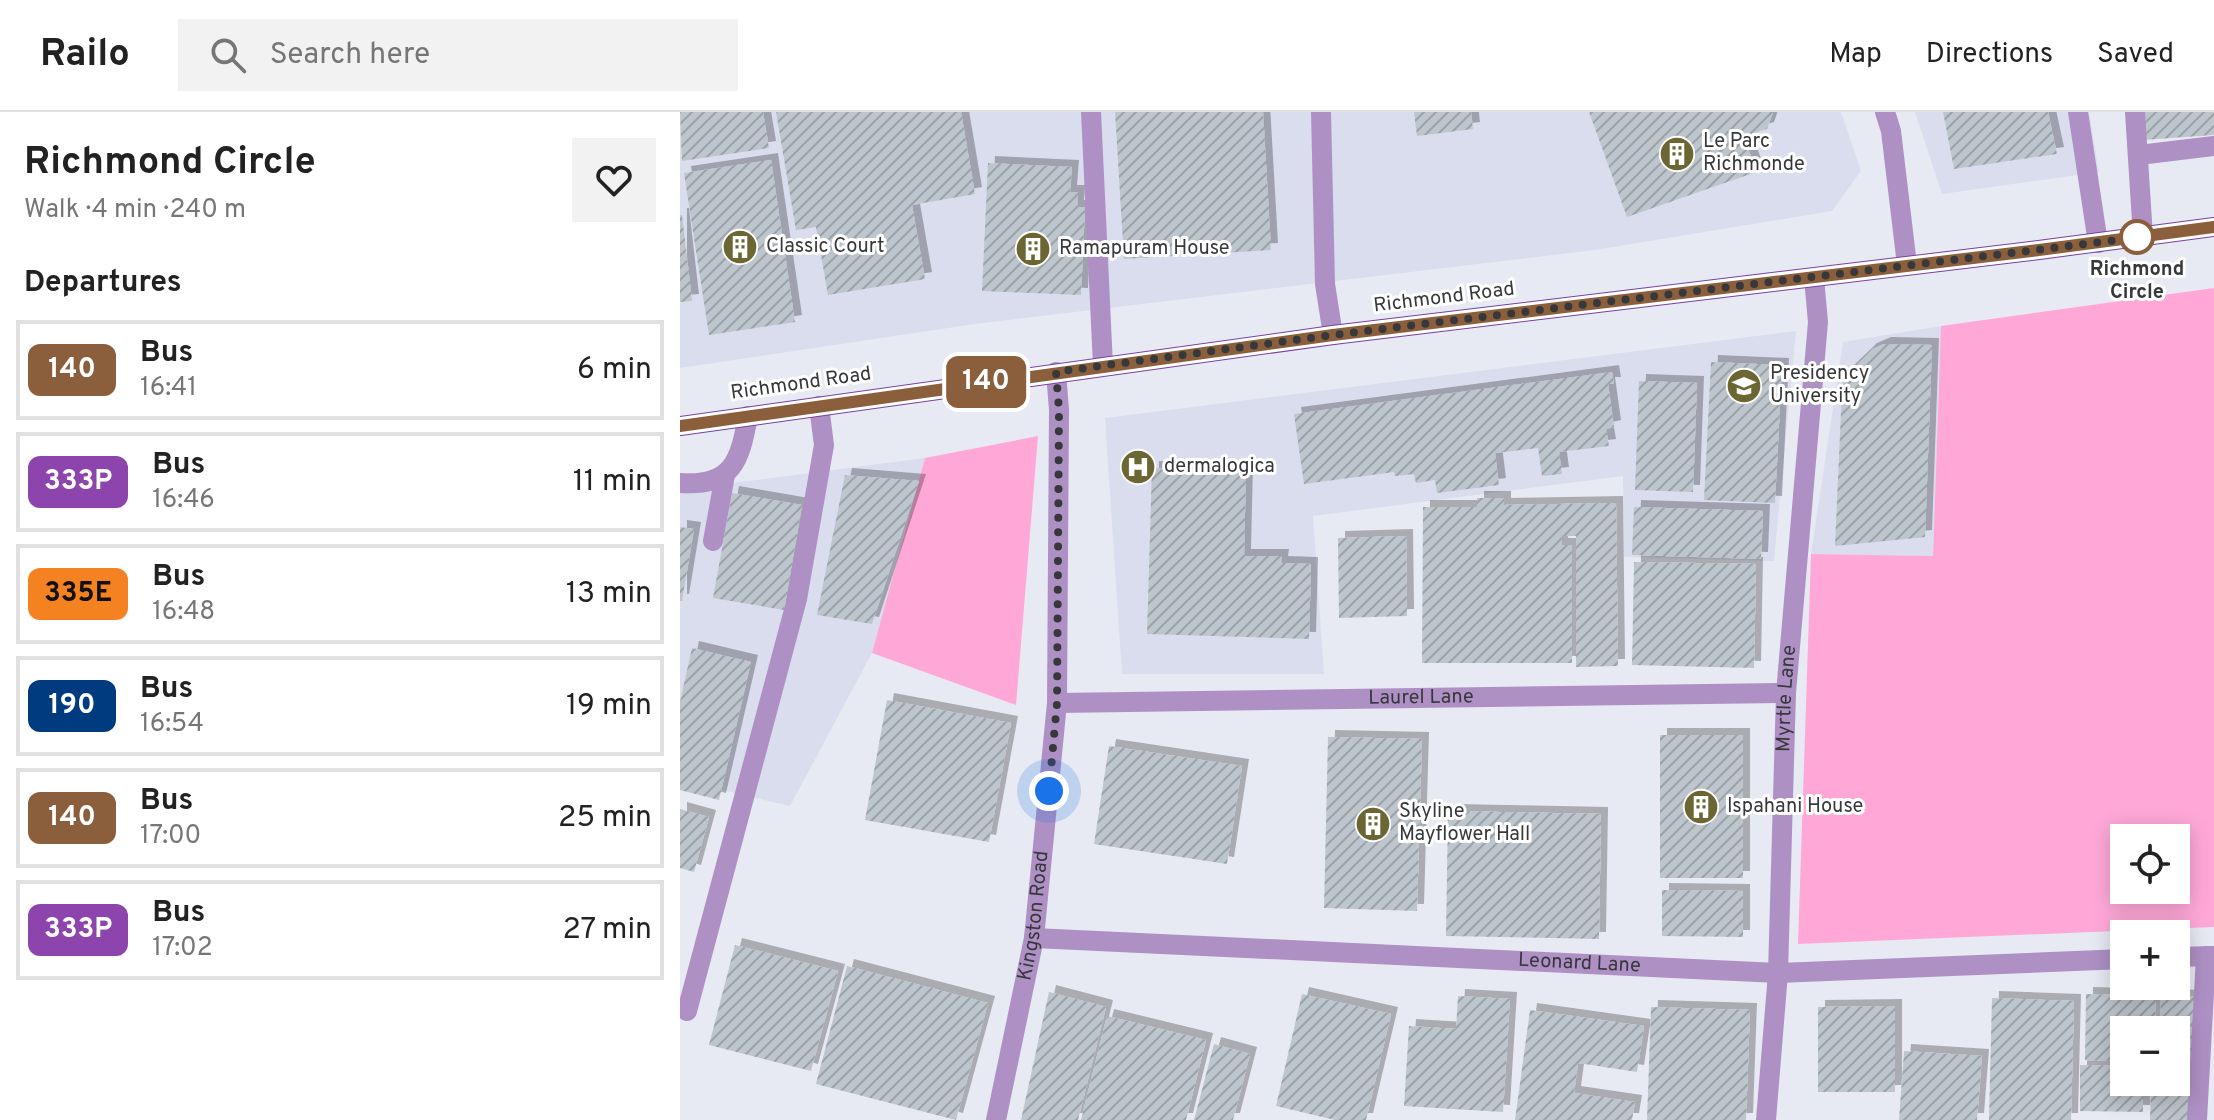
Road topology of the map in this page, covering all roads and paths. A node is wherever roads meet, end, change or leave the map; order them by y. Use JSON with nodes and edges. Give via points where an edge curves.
{"nodes":[{"id":1,"x":1091,"y":112,"type":"edge"},
{"id":2,"x":1321,"y":112,"type":"edge"},
{"id":3,"x":1885,"y":112,"type":"edge"},
{"id":4,"x":2078,"y":112,"type":"edge"},
{"id":5,"x":2135,"y":112,"type":"edge"},
{"id":6,"x":2214,"y":146,"type":"edge"},
{"id":7,"x":2139,"y":155,"type":"junction"},
{"id":8,"x":2214,"y":227,"type":"edge"},
{"id":9,"x":2143,"y":237,"type":"junction"},
{"id":10,"x":2098,"y":243,"type":"junction"},
{"id":11,"x":1907,"y":265,"type":"junction"},
{"id":12,"x":1814,"y":278,"type":"junction"},
{"id":13,"x":1333,"y":335,"type":"junction"},
{"id":14,"x":1103,"y":366,"type":"junction"},
{"id":15,"x":1056,"y":372,"type":"junction"},
{"id":16,"x":819,"y":406,"type":"junction"},
{"id":17,"x":748,"y":416,"type":"junction"},
{"id":18,"x":680,"y":426,"type":"edge"},
{"id":19,"x":725,"y":475,"type":"junction"},
{"id":20,"x":680,"y":483,"type":"edge"},
{"id":21,"x":713,"y":541,"type":"dead end"},
{"id":22,"x":1786,"y":693,"type":"junction"},
{"id":23,"x":1057,"y":703,"type":"junction"},
{"id":24,"x":1034,"y":938,"type":"junction"},
{"id":25,"x":2210,"y":956,"type":"edge"},
{"id":26,"x":2190,"y":957,"type":"edge"},
{"id":27,"x":2110,"y":960,"type":"edge"},
{"id":28,"x":1778,"y":973,"type":"junction"},
{"id":29,"x":687,"y":1011,"type":"dead end"},
{"id":30,"x":996,"y":1120,"type":"edge"},
{"id":31,"x":1766,"y":1120,"type":"edge"},
{"id":32,"x":2197,"y":1120,"type":"edge"}],
"edges":[{"from":1,"to":14,"type":"street"},
{"from":2,"to":13,"type":"street","via":[[1325,284]]},
{"from":3,"to":11,"type":"street"},
{"from":4,"to":10,"type":"street"},
{"from":5,"to":7,"type":"street"},
{"from":6,"to":7,"type":"street"},
{"from":7,"to":9,"type":"street"},
{"from":8,"to":9,"type":"main road","name":"Richmond Road"},
{"from":9,"to":10,"type":"main road","name":"Richmond Road"},
{"from":10,"to":11,"type":"main road","name":"Richmond Road"},
{"from":11,"to":12,"type":"main road","name":"Richmond Road"},
{"from":12,"to":13,"type":"main road","name":"Richmond Road"},
{"from":12,"to":22,"type":"street","name":"Myrtle Lane","via":[[1818,322]]},
{"from":13,"to":14,"type":"main road","name":"Richmond Road"},
{"from":14,"to":15,"type":"main road","name":"Richmond Road"},
{"from":15,"to":16,"type":"main road","name":"Richmond Road"},
{"from":15,"to":23,"type":"street","name":"Kingston Road"},
{"from":16,"to":17,"type":"main road","name":"Richmond Road"},
{"from":16,"to":29,"type":"street","via":[[824,445],[797,599]]},
{"from":17,"to":18,"type":"main road","name":"Richmond Road"},
{"from":17,"to":19,"type":"street","via":[[740,456]]},
{"from":19,"to":20,"type":"street"},
{"from":19,"to":21,"type":"street"},
{"from":22,"to":23,"type":"street","name":"Laurel Lane"},
{"from":22,"to":28,"type":"street","name":"Myrtle Lane"},
{"from":23,"to":24,"type":"street","name":"Kingston Road"},
{"from":24,"to":28,"type":"street","name":"Leonard Lane"},
{"from":24,"to":30,"type":"street","name":"Kingston Road"},
{"from":25,"to":26,"type":"street"},
{"from":25,"to":32,"type":"street"},
{"from":27,"to":28,"type":"street","name":"Leonard Lane"},
{"from":28,"to":31,"type":"street","name":"Myrtle Lane"}]}
